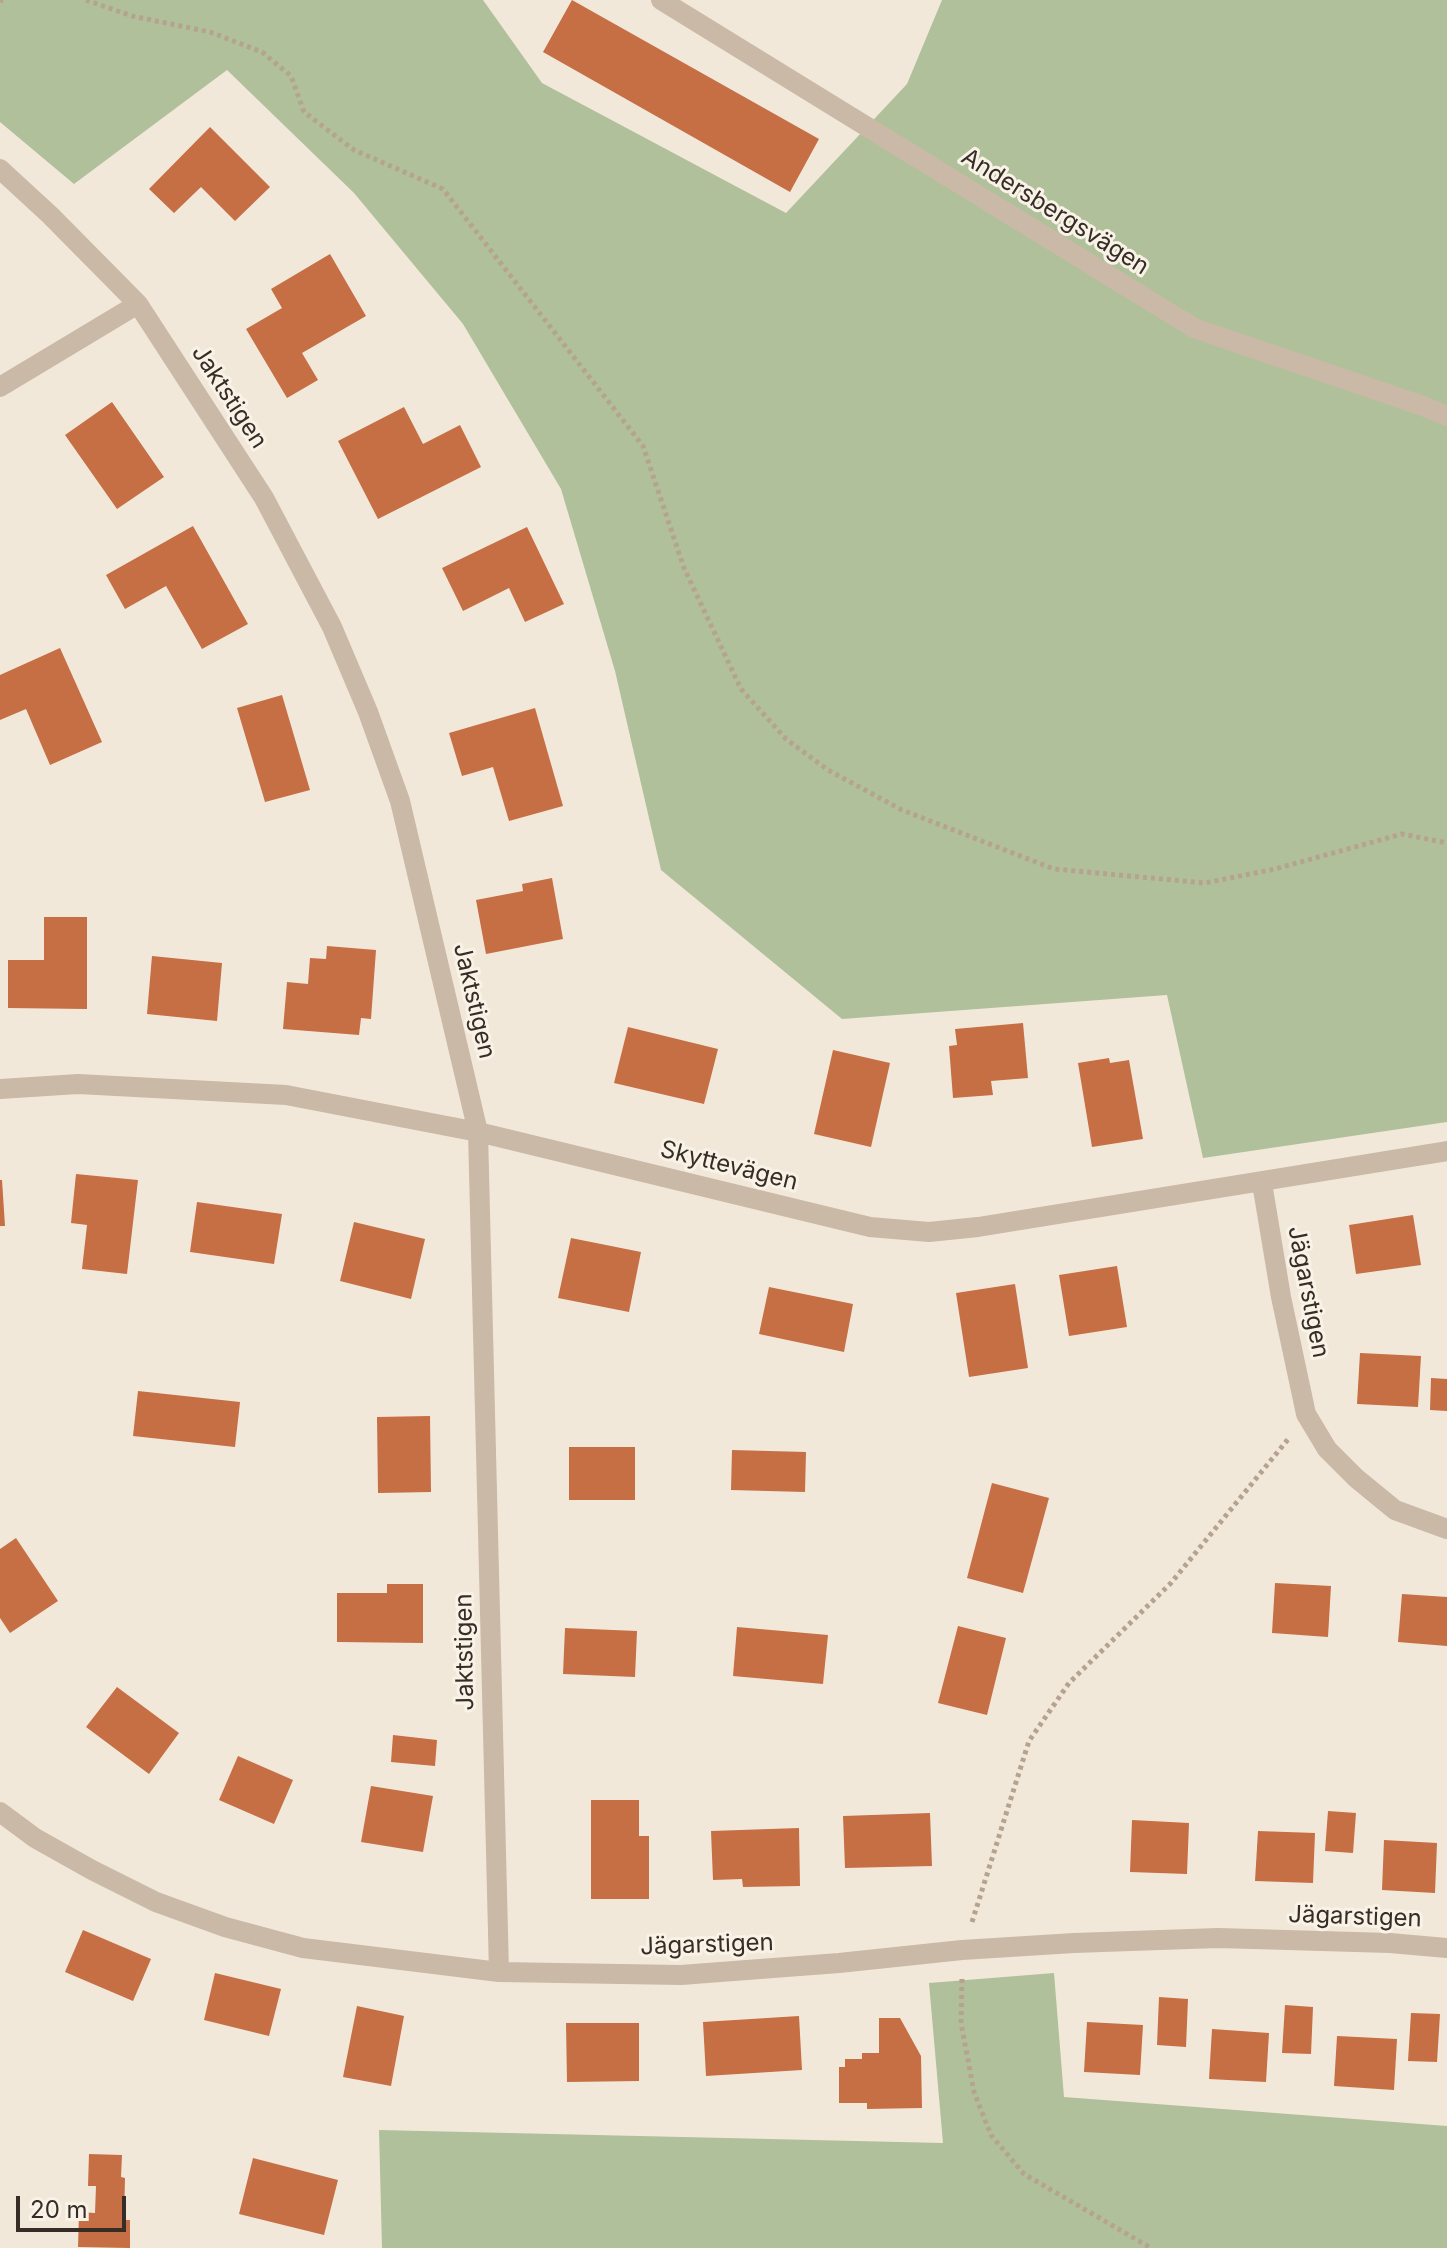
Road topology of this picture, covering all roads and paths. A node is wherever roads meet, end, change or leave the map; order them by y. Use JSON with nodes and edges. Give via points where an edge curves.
{"nodes":[{"id":1,"x":86,"y":0,"type":"edge"},
{"id":2,"x":661,"y":0,"type":"edge"},
{"id":3,"x":0,"y":169,"type":"edge"},
{"id":4,"x":138,"y":304,"type":"junction"},
{"id":5,"x":0,"y":387,"type":"edge"},
{"id":6,"x":1447,"y":416,"type":"edge"},
{"id":7,"x":1447,"y":843,"type":"edge"},
{"id":8,"x":0,"y":1089,"type":"edge"},
{"id":9,"x":478,"y":1132,"type":"junction"},
{"id":10,"x":1447,"y":1151,"type":"edge"},
{"id":11,"x":1262,"y":1183,"type":"junction"},
{"id":12,"x":1306,"y":1414,"type":"junction"},
{"id":13,"x":1447,"y":1529,"type":"edge"},
{"id":14,"x":0,"y":1812,"type":"edge"},
{"id":15,"x":1447,"y":1948,"type":"edge"},
{"id":16,"x":962,"y":1950,"type":"junction"},
{"id":17,"x":499,"y":1972,"type":"junction"},
{"id":18,"x":1151,"y":2248,"type":"edge"}],
"edges":[{"from":1,"to":7,"type":"path","via":[[210,32],[262,52],[291,76],[304,112],[354,150],[443,189],[643,446],[684,568],[741,689],[786,739],[828,770],[902,810],[1054,869],[1205,883],[1402,834]]},
{"from":2,"to":6,"type":"street","name":"Andersbergsvägen","via":[[1194,328]]},
{"from":3,"to":4,"type":"street","name":"Jaktstigen"},
{"from":4,"to":5,"type":"street"},
{"from":4,"to":9,"type":"street","name":"Jaktstigen","via":[[264,498],[332,627],[368,712],[400,801]]},
{"from":8,"to":9,"type":"street","name":"Skyttevägen","via":[[78,1084],[286,1095]]},
{"from":9,"to":11,"type":"street","name":"Skyttevägen","via":[[870,1227],[929,1232]]},
{"from":9,"to":17,"type":"street","name":"Jaktstigen"},
{"from":10,"to":11,"type":"street","name":"Skyttevägen"},
{"from":11,"to":12,"type":"street","name":"Jägarstigen"},
{"from":12,"to":13,"type":"street","name":"Jägarstigen","via":[[1327,1449],[1365,1486],[1395,1510]]},
{"from":12,"to":16,"type":"path","via":[[1171,1583],[1069,1683],[1029,1741]]},
{"from":14,"to":17,"type":"street","name":"Jägarstigen","via":[[92,1870],[156,1902],[225,1927],[303,1948]]},
{"from":15,"to":16,"type":"street","name":"Jägarstigen","via":[[1218,1938]]},
{"from":16,"to":17,"type":"street","name":"Jägarstigen","via":[[681,1975]]},
{"from":16,"to":18,"type":"path","via":[[961,2023],[974,2092],[991,2135],[1024,2174]]}]}
